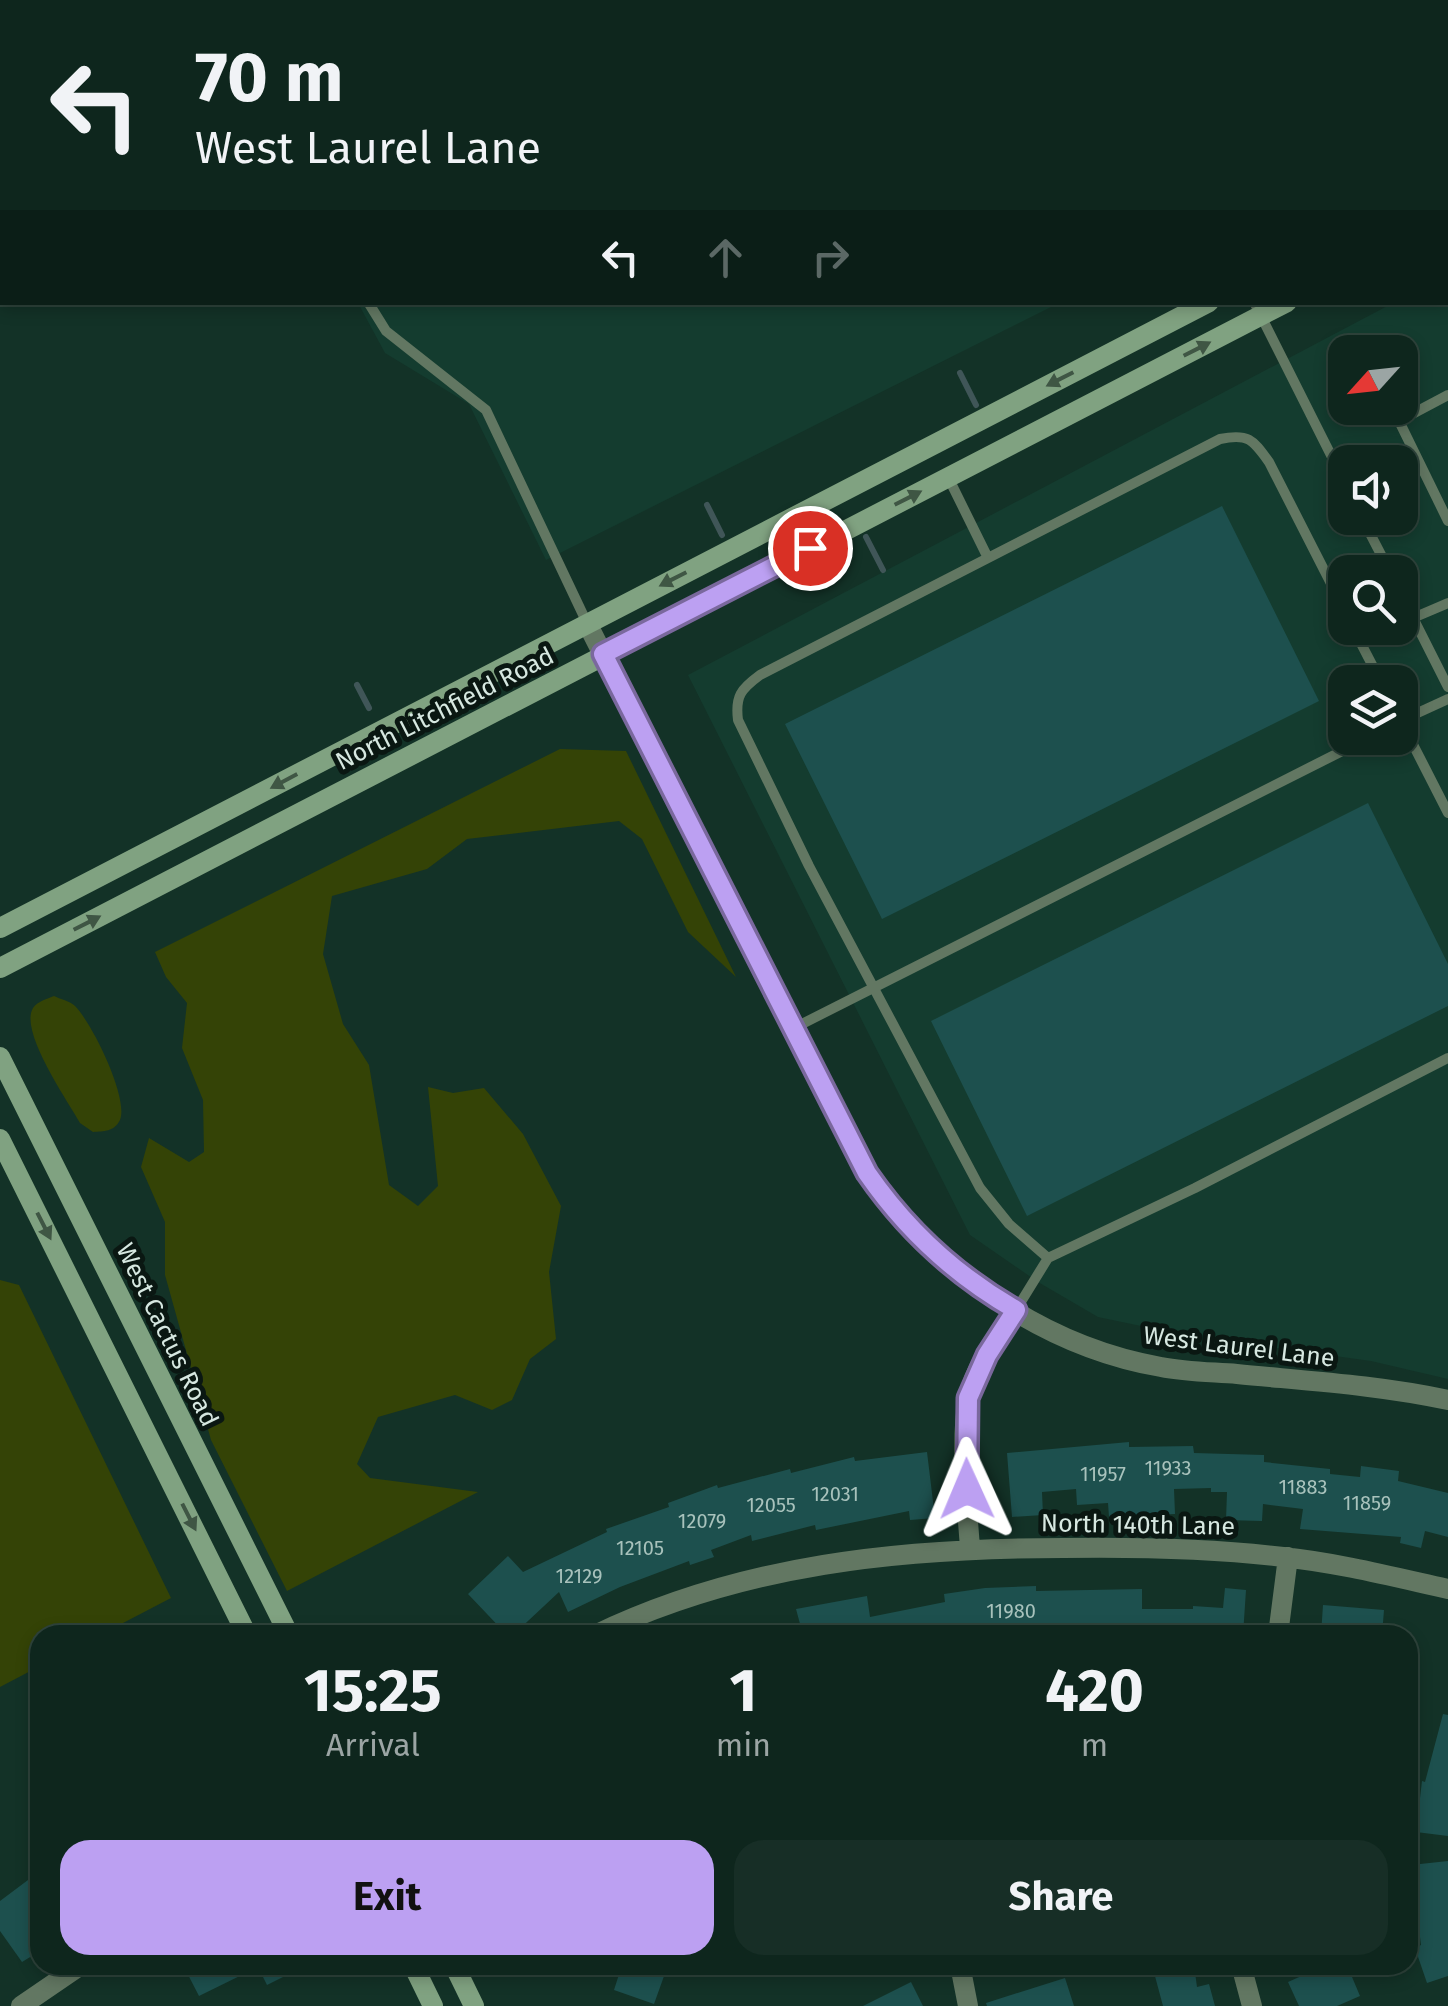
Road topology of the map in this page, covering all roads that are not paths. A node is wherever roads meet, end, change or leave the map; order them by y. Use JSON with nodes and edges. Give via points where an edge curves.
{"nodes":[{"id":1,"x":370,"y":305,"type":"edge"},
{"id":2,"x":1203,"y":305,"type":"edge"},
{"id":3,"x":1257,"y":309,"type":"edge"},
{"id":4,"x":1448,"y":394,"type":"edge"},
{"id":5,"x":1328,"y":449,"type":"edge"},
{"id":6,"x":948,"y":478,"type":"junction"},
{"id":7,"x":1448,"y":521,"type":"edge"},
{"id":8,"x":988,"y":558,"type":"junction"},
{"id":9,"x":1328,"y":578,"type":"edge"},
{"id":10,"x":1448,"y":602,"type":"edge"},
{"id":11,"x":1418,"y":616,"type":"edge"},
{"id":12,"x":587,"y":622,"type":"junction"},
{"id":13,"x":1418,"y":628,"type":"edge"},
{"id":14,"x":603,"y":654,"type":"junction"},
{"id":15,"x":1448,"y":686,"type":"edge"},
{"id":16,"x":1448,"y":699,"type":"edge"},
{"id":17,"x":1418,"y":712,"type":"edge"},
{"id":18,"x":1334,"y":755,"type":"edge"},
{"id":19,"x":1418,"y":755,"type":"edge"},
{"id":20,"x":1448,"y":813,"type":"edge"},
{"id":21,"x":0,"y":928,"type":"edge"},
{"id":22,"x":0,"y":968,"type":"edge"},
{"id":23,"x":873,"y":988,"type":"junction"},
{"id":24,"x":792,"y":1029,"type":"junction"},
{"id":25,"x":0,"y":1057,"type":"edge"},
{"id":26,"x":1448,"y":1058,"type":"edge"},
{"id":27,"x":0,"y":1139,"type":"edge"},
{"id":28,"x":1048,"y":1258,"type":"junction"},
{"id":29,"x":1016,"y":1310,"type":"junction"},
{"id":30,"x":1448,"y":1400,"type":"edge"},
{"id":31,"x":970,"y":1548,"type":"junction"},
{"id":32,"x":1288,"y":1558,"type":"junction"},
{"id":33,"x":1448,"y":1589,"type":"edge"},
{"id":34,"x":243,"y":1625,"type":"edge"},
{"id":35,"x":284,"y":1625,"type":"edge"},
{"id":36,"x":618,"y":1625,"type":"edge"},
{"id":37,"x":1279,"y":1625,"type":"edge"},
{"id":38,"x":67,"y":1975,"type":"edge"},
{"id":39,"x":417,"y":1975,"type":"edge"},
{"id":40,"x":459,"y":1975,"type":"edge"},
{"id":41,"x":962,"y":1975,"type":"edge"},
{"id":42,"x":1244,"y":1975,"type":"edge"},
{"id":43,"x":22,"y":2006,"type":"edge"},
{"id":44,"x":433,"y":2006,"type":"edge"},
{"id":45,"x":474,"y":2006,"type":"edge"},
{"id":46,"x":968,"y":2006,"type":"edge"},
{"id":47,"x":1252,"y":2006,"type":"edge"}],
"edges":[{"from":1,"to":12,"type":"lane","via":[[386,331],[486,410]]},
{"from":2,"to":12,"type":"main road","name":"North Litchfield Road","one_way":true},
{"from":3,"to":5,"type":"lane"},
{"from":6,"to":3,"type":"main road","name":"North Litchfield Road","one_way":true},
{"from":4,"to":7,"type":"lane","via":[[1399,421]]},
{"from":6,"to":8,"type":"lane"},
{"from":14,"to":6,"type":"main road","name":"North Litchfield Road","one_way":true},
{"from":8,"to":9,"type":"lane","via":[[1238,435],[1254,442],[1269,462]]},
{"from":8,"to":23,"type":"lane","via":[[760,676],[735,700],[738,720]]},
{"from":10,"to":11,"type":"lane"},
{"from":12,"to":14,"type":"street","name":"West Laurel Lane"},
{"from":12,"to":21,"type":"main road","name":"North Litchfield Road","one_way":true},
{"from":13,"to":15,"type":"lane"},
{"from":22,"to":14,"type":"main road","name":"North Litchfield Road","one_way":true},
{"from":14,"to":24,"type":"street","name":"West Laurel Lane"},
{"from":16,"to":17,"type":"lane"},
{"from":18,"to":23,"type":"lane"},
{"from":19,"to":20,"type":"lane"},
{"from":23,"to":24,"type":"lane"},
{"from":23,"to":28,"type":"lane","via":[[980,1188],[1008,1224]]},
{"from":24,"to":29,"type":"street","name":"West Laurel Lane","via":[[854,1150],[897,1214],[968,1280]]},
{"from":25,"to":35,"type":"main road","name":"West Cactus Road"},
{"from":26,"to":28,"type":"lane"},
{"from":27,"to":34,"type":"main road","one_way":true},
{"from":28,"to":29,"type":"lane"},
{"from":29,"to":30,"type":"street","name":"West Laurel Lane","via":[[1105,1354],[1162,1368],[1393,1388]]},
{"from":29,"to":31,"type":"street","via":[[968,1398]]},
{"from":31,"to":32,"type":"street","name":"North 140th Lane","via":[[1150,1547]]},
{"from":31,"to":36,"type":"street","name":"North 140th Lane","via":[[902,1552],[764,1577]]},
{"from":32,"to":33,"type":"street","name":"North 140th Lane"},
{"from":32,"to":37,"type":"street"},
{"from":38,"to":43,"type":"street"},
{"from":39,"to":44,"type":"main road"},
{"from":40,"to":45,"type":"main road"},
{"from":41,"to":46,"type":"street"},
{"from":42,"to":47,"type":"street"}]}
